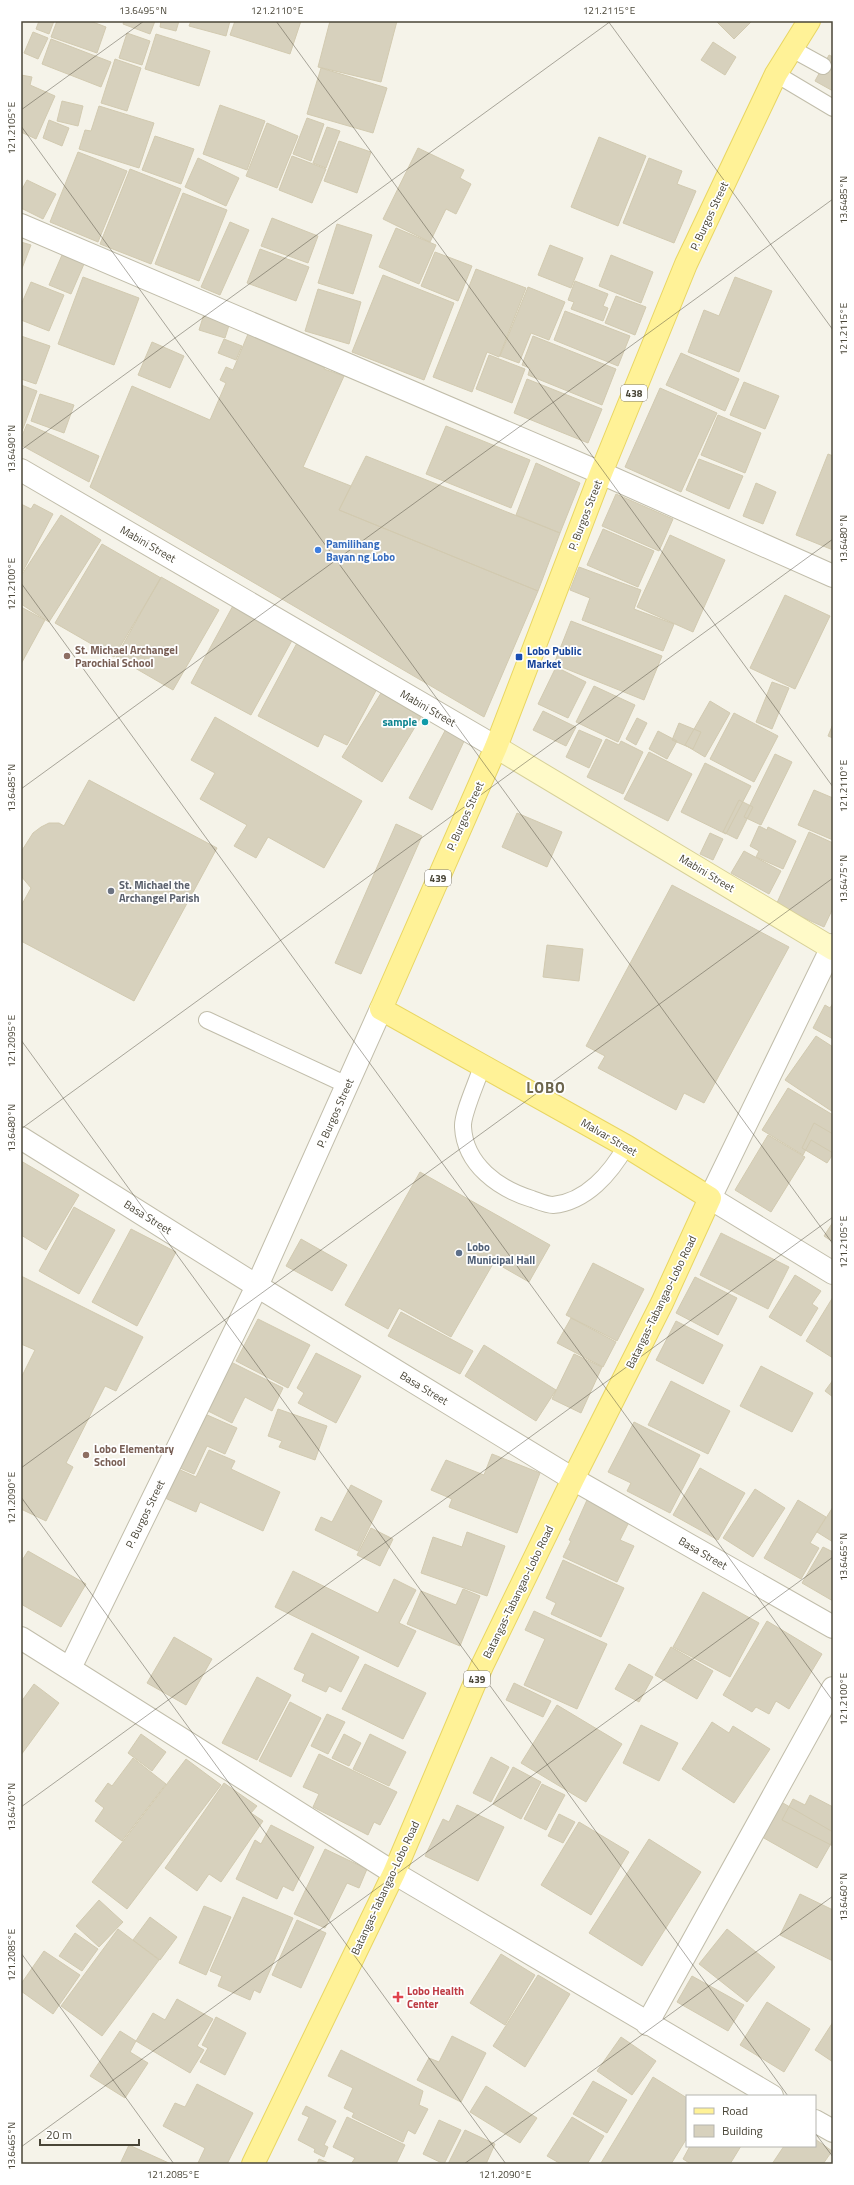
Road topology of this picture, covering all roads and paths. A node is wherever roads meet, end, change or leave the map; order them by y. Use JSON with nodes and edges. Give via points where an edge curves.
{"nodes":[{"id":1,"x":809,"y":21,"type":"edge"},
{"id":2,"x":792,"y":49,"type":"junction"},
{"id":3,"x":822,"y":66,"type":"dead end"},
{"id":4,"x":776,"y":74,"type":"junction"},
{"id":5,"x":833,"y":108,"type":"edge"},
{"id":6,"x":21,"y":225,"type":"edge"},
{"id":7,"x":21,"y":470,"type":"edge"},
{"id":8,"x":601,"y":474,"type":"junction"},
{"id":9,"x":833,"y":576,"type":"edge"},
{"id":10,"x":496,"y":747,"type":"junction"},
{"id":11,"x":832,"y":948,"type":"edge"},
{"id":12,"x":381,"y":1009,"type":"junction"},
{"id":13,"x":207,"y":1020,"type":"dead end"},
{"id":14,"x":482,"y":1066,"type":"junction"},
{"id":15,"x":347,"y":1085,"type":"junction"},
{"id":16,"x":21,"y":1138,"type":"edge"},
{"id":17,"x":626,"y":1146,"type":"junction"},
{"id":18,"x":710,"y":1198,"type":"junction"},
{"id":19,"x":833,"y":1274,"type":"edge"},
{"id":20,"x":257,"y":1286,"type":"junction"},
{"id":21,"x":573,"y":1479,"type":"junction"},
{"id":22,"x":833,"y":1627,"type":"edge"},
{"id":23,"x":21,"y":1638,"type":"edge"},
{"id":24,"x":70,"y":1668,"type":"junction"},
{"id":25,"x":833,"y":1688,"type":"edge"},
{"id":26,"x":394,"y":1873,"type":"junction"},
{"id":27,"x":647,"y":2024,"type":"junction"},
{"id":28,"x":770,"y":2095,"type":"edge"},
{"id":29,"x":816,"y":2122,"type":"edge"},
{"id":30,"x":833,"y":2131,"type":"edge"},
{"id":31,"x":253,"y":2164,"type":"edge"}],
"edges":[{"from":1,"to":2,"type":"main road","name":"P. Burgos Street","number":"438"},
{"from":2,"to":3,"type":"lane"},
{"from":2,"to":4,"type":"main road","name":"P. Burgos Street","number":"438"},
{"from":4,"to":5,"type":"lane"},
{"from":4,"to":8,"type":"main road","name":"P. Burgos Street","number":"438","via":[[686,264]]},
{"from":6,"to":8,"type":"street"},
{"from":7,"to":10,"type":"street","name":"Mabini Street"},
{"from":8,"to":9,"type":"street"},
{"from":8,"to":10,"type":"main road","name":"P. Burgos Street","number":"438"},
{"from":10,"to":11,"type":"main road","name":"Mabini Street"},
{"from":10,"to":12,"type":"main road","name":"P. Burgos Street","number":"439"},
{"from":11,"to":18,"type":"street"},
{"from":12,"to":14,"type":"main road","name":"Malvar Street"},
{"from":12,"to":15,"type":"street","name":"P. Burgos Street"},
{"from":13,"to":15,"type":"lane"},
{"from":14,"to":17,"type":"main road","name":"Malvar Street"},
{"from":14,"to":17,"type":"lane","via":[[463,1126],[466,1145],[477,1166],[493,1181],[520,1195],[552,1205],[578,1197],[597,1185],[615,1166]]},
{"from":15,"to":20,"type":"street","name":"P. Burgos Street"},
{"from":16,"to":20,"type":"street","name":"Basa Street"},
{"from":17,"to":18,"type":"main road","name":"Malvar Street"},
{"from":18,"to":19,"type":"street","name":"Malvar Street"},
{"from":18,"to":21,"type":"main road","name":"Batangas-Tabangao-Lobo Road","number":"439","via":[[662,1303]]},
{"from":20,"to":21,"type":"street","name":"Basa Street"},
{"from":20,"to":24,"type":"street","name":"P. Burgos Street"},
{"from":21,"to":22,"type":"street","name":"Basa Street"},
{"from":21,"to":26,"type":"main road","name":"Batangas-Tabangao-Lobo Road","number":"439","via":[[482,1666]]},
{"from":23,"to":24,"type":"street"},
{"from":24,"to":26,"type":"street"},
{"from":25,"to":27,"type":"street"},
{"from":26,"to":27,"type":"street"},
{"from":26,"to":31,"type":"main road","name":"Batangas-Tabangao-Lobo Road","number":"439"},
{"from":27,"to":28,"type":"street"},
{"from":29,"to":30,"type":"street"}]}
